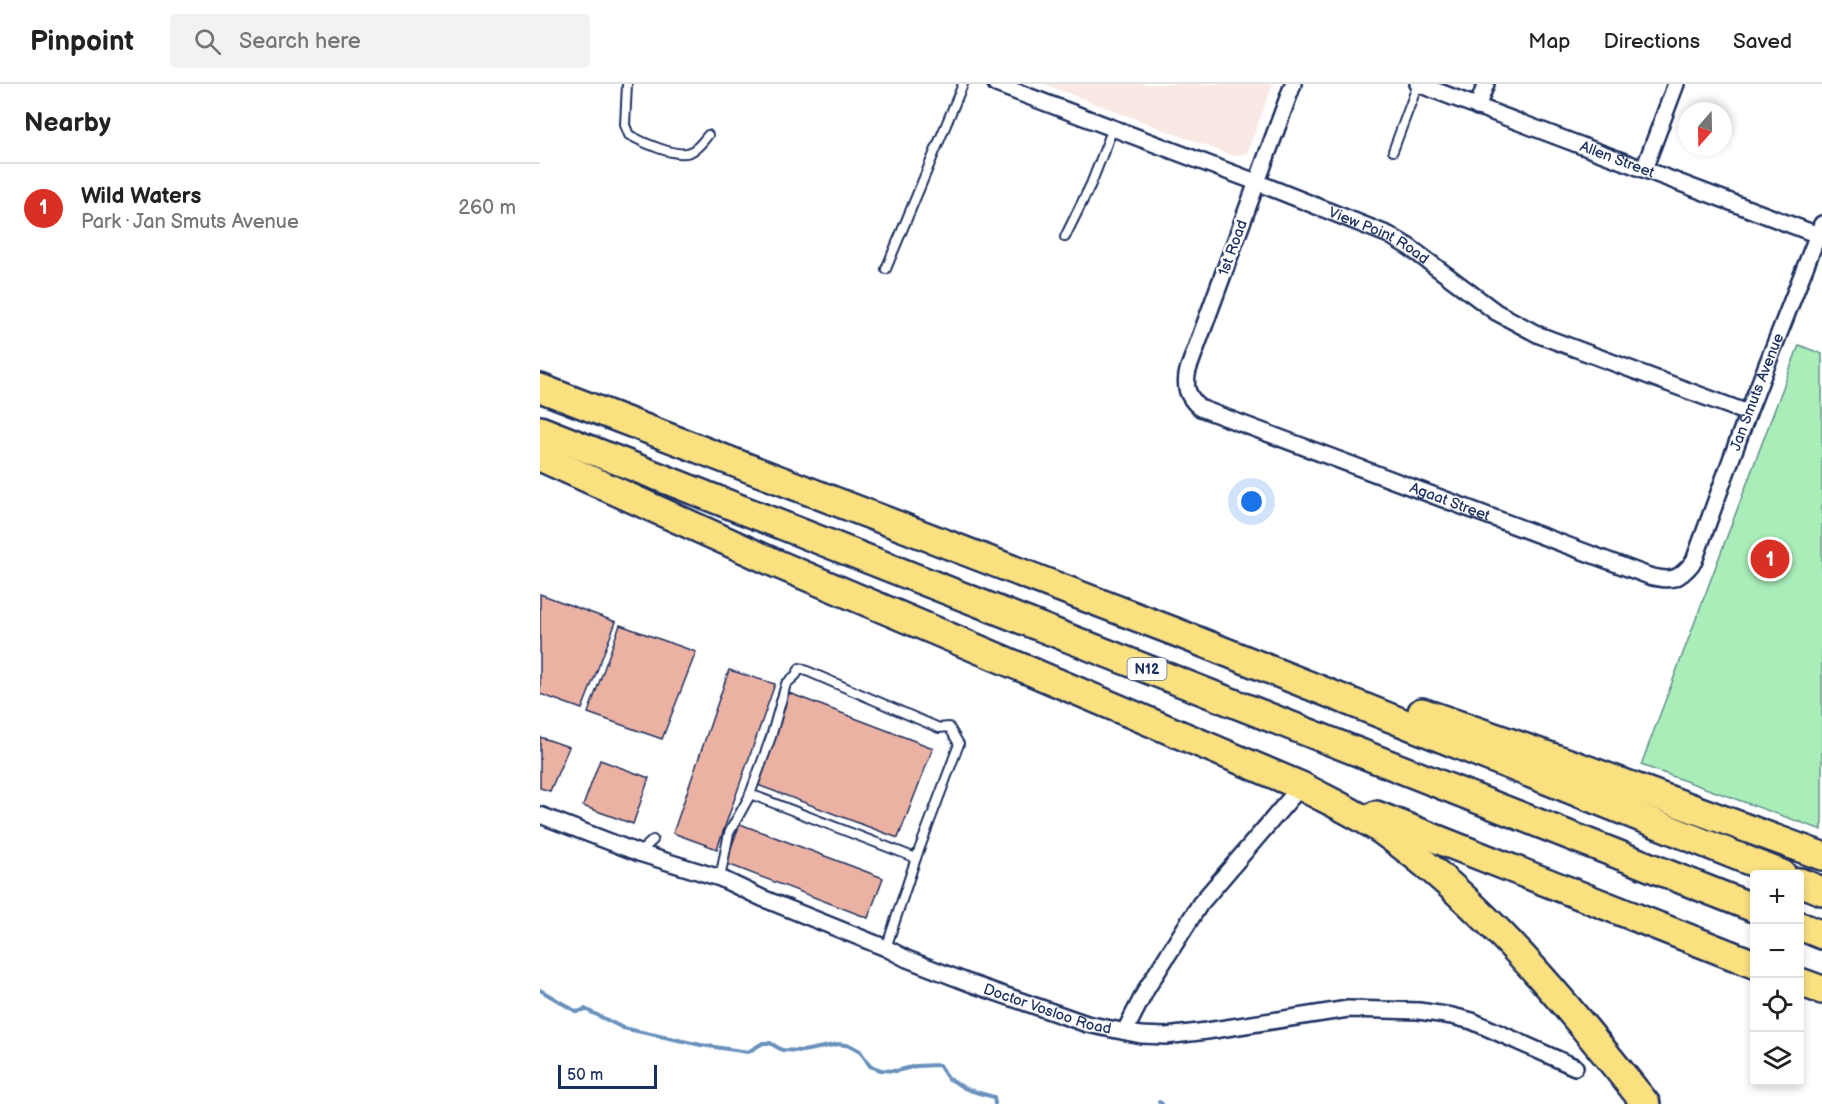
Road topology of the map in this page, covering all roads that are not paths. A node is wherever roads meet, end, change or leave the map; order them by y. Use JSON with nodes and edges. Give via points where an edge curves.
{"nodes":[{"id":1,"x":627,"y":84,"type":"edge"},
{"id":2,"x":963,"y":84,"type":"edge"},
{"id":3,"x":996,"y":84,"type":"edge"},
{"id":4,"x":1293,"y":84,"type":"edge"},
{"id":5,"x":1418,"y":84,"type":"edge"},
{"id":6,"x":1486,"y":84,"type":"edge"},
{"id":7,"x":1676,"y":84,"type":"edge"},
{"id":8,"x":1477,"y":107,"type":"junction"},
{"id":9,"x":1113,"y":128,"type":"junction"},
{"id":10,"x":708,"y":135,"type":"dead end"},
{"id":11,"x":1393,"y":152,"type":"dead end"},
{"id":12,"x":1644,"y":169,"type":"junction"},
{"id":13,"x":1256,"y":182,"type":"junction"},
{"id":14,"x":1820,"y":229,"type":"edge"},
{"id":15,"x":1065,"y":237,"type":"dead end"},
{"id":16,"x":886,"y":269,"type":"dead end"},
{"id":17,"x":540,"y":388,"type":"edge"},
{"id":18,"x":1200,"y":408,"type":"joint"},
{"id":19,"x":1748,"y":413,"type":"junction"},
{"id":20,"x":540,"y":430,"type":"edge"},
{"id":21,"x":540,"y":457,"type":"edge"},
{"id":22,"x":1694,"y":561,"type":"joint"},
{"id":23,"x":1173,"y":631,"type":"junction"},
{"id":24,"x":1301,"y":786,"type":"junction"},
{"id":25,"x":750,"y":794,"type":"junction"},
{"id":26,"x":540,"y":815,"type":"edge"},
{"id":27,"x":653,"y":840,"type":"dead end"},
{"id":28,"x":639,"y":853,"type":"junction"},
{"id":29,"x":1822,"y":856,"type":"edge"},
{"id":30,"x":916,"y":858,"type":"junction"},
{"id":31,"x":1772,"y":870,"type":"edge"},
{"id":32,"x":720,"y":878,"type":"junction"},
{"id":33,"x":1804,"y":884,"type":"edge"},
{"id":34,"x":1822,"y":891,"type":"edge"},
{"id":35,"x":1750,"y":906,"type":"edge"},
{"id":36,"x":1804,"y":927,"type":"edge"},
{"id":37,"x":1822,"y":934,"type":"edge"},
{"id":38,"x":886,"y":948,"type":"junction"},
{"id":39,"x":1750,"y":962,"type":"edge"},
{"id":40,"x":1804,"y":983,"type":"edge"},
{"id":41,"x":1822,"y":990,"type":"edge"},
{"id":42,"x":1125,"y":1031,"type":"junction"},
{"id":43,"x":1575,"y":1067,"type":"dead end"},
{"id":44,"x":1646,"y":1104,"type":"edge"}],
"edges":[{"from":1,"to":10,"type":"lane","via":[[625,125],[629,135],[674,153],[687,154]]},
{"from":2,"to":16,"type":"lane"},
{"from":3,"to":9,"type":"street","name":"View Point Road"},
{"from":4,"to":13,"type":"street","name":"1st Road"},
{"from":5,"to":8,"type":"street","name":"Allen Street"},
{"from":5,"to":11,"type":"lane"},
{"from":6,"to":8,"type":"street"},
{"from":7,"to":12,"type":"street"},
{"from":8,"to":12,"type":"street","name":"Allen Street"},
{"from":9,"to":13,"type":"street","name":"View Point Road"},
{"from":9,"to":15,"type":"lane"},
{"from":12,"to":14,"type":"street","name":"Allen Street"},
{"from":13,"to":18,"type":"street","name":"1st Road","via":[[1188,370],[1187,392]]},
{"from":13,"to":19,"type":"street","name":"View Point Road","via":[[1389,236],[1496,312],[1539,335]]},
{"from":14,"to":19,"type":"street","name":"Jan Smuts Avenue"},
{"from":17,"to":23,"type":"highway"},
{"from":18,"to":22,"type":"street","name":"Agaat Street","via":[[1648,576],[1676,578]]},
{"from":19,"to":22,"type":"street","name":"Jan Smuts Avenue"},
{"from":20,"to":35,"type":"highway","number":"N12"},
{"from":21,"to":24,"type":"highway","via":[[775,563]]},
{"from":23,"to":29,"type":"highway","via":[[1396,703]]},
{"from":23,"to":31,"type":"highway"},
{"from":24,"to":39,"type":"highway"},
{"from":24,"to":42,"type":"street","via":[[1200,904]]},
{"from":24,"to":44,"type":"highway","via":[[1379,828],[1433,870],[1505,936]]},
{"from":25,"to":30,"type":"lane"},
{"from":25,"to":30,"type":"lane","via":[[786,684],[800,668],[939,728],[949,727],[959,744]]},
{"from":25,"to":32,"type":"lane","via":[[729,833]]},
{"from":26,"to":28,"type":"street","name":"Doctor Vosloo Road"},
{"from":27,"to":28,"type":"lane"},
{"from":28,"to":32,"type":"street","name":"Doctor Vosloo Road"},
{"from":30,"to":38,"type":"lane"},
{"from":32,"to":38,"type":"street","name":"Doctor Vosloo Road"},
{"from":33,"to":34,"type":"highway"},
{"from":36,"to":37,"type":"highway"},
{"from":38,"to":42,"type":"street","name":"Doctor Vosloo Road","via":[[1040,1008],[1087,1024]]},
{"from":40,"to":41,"type":"highway"},
{"from":42,"to":43,"type":"street","name":"Doctor Vosloo Road","via":[[1176,1035],[1348,1009],[1419,1011],[1472,1021]]}]}
